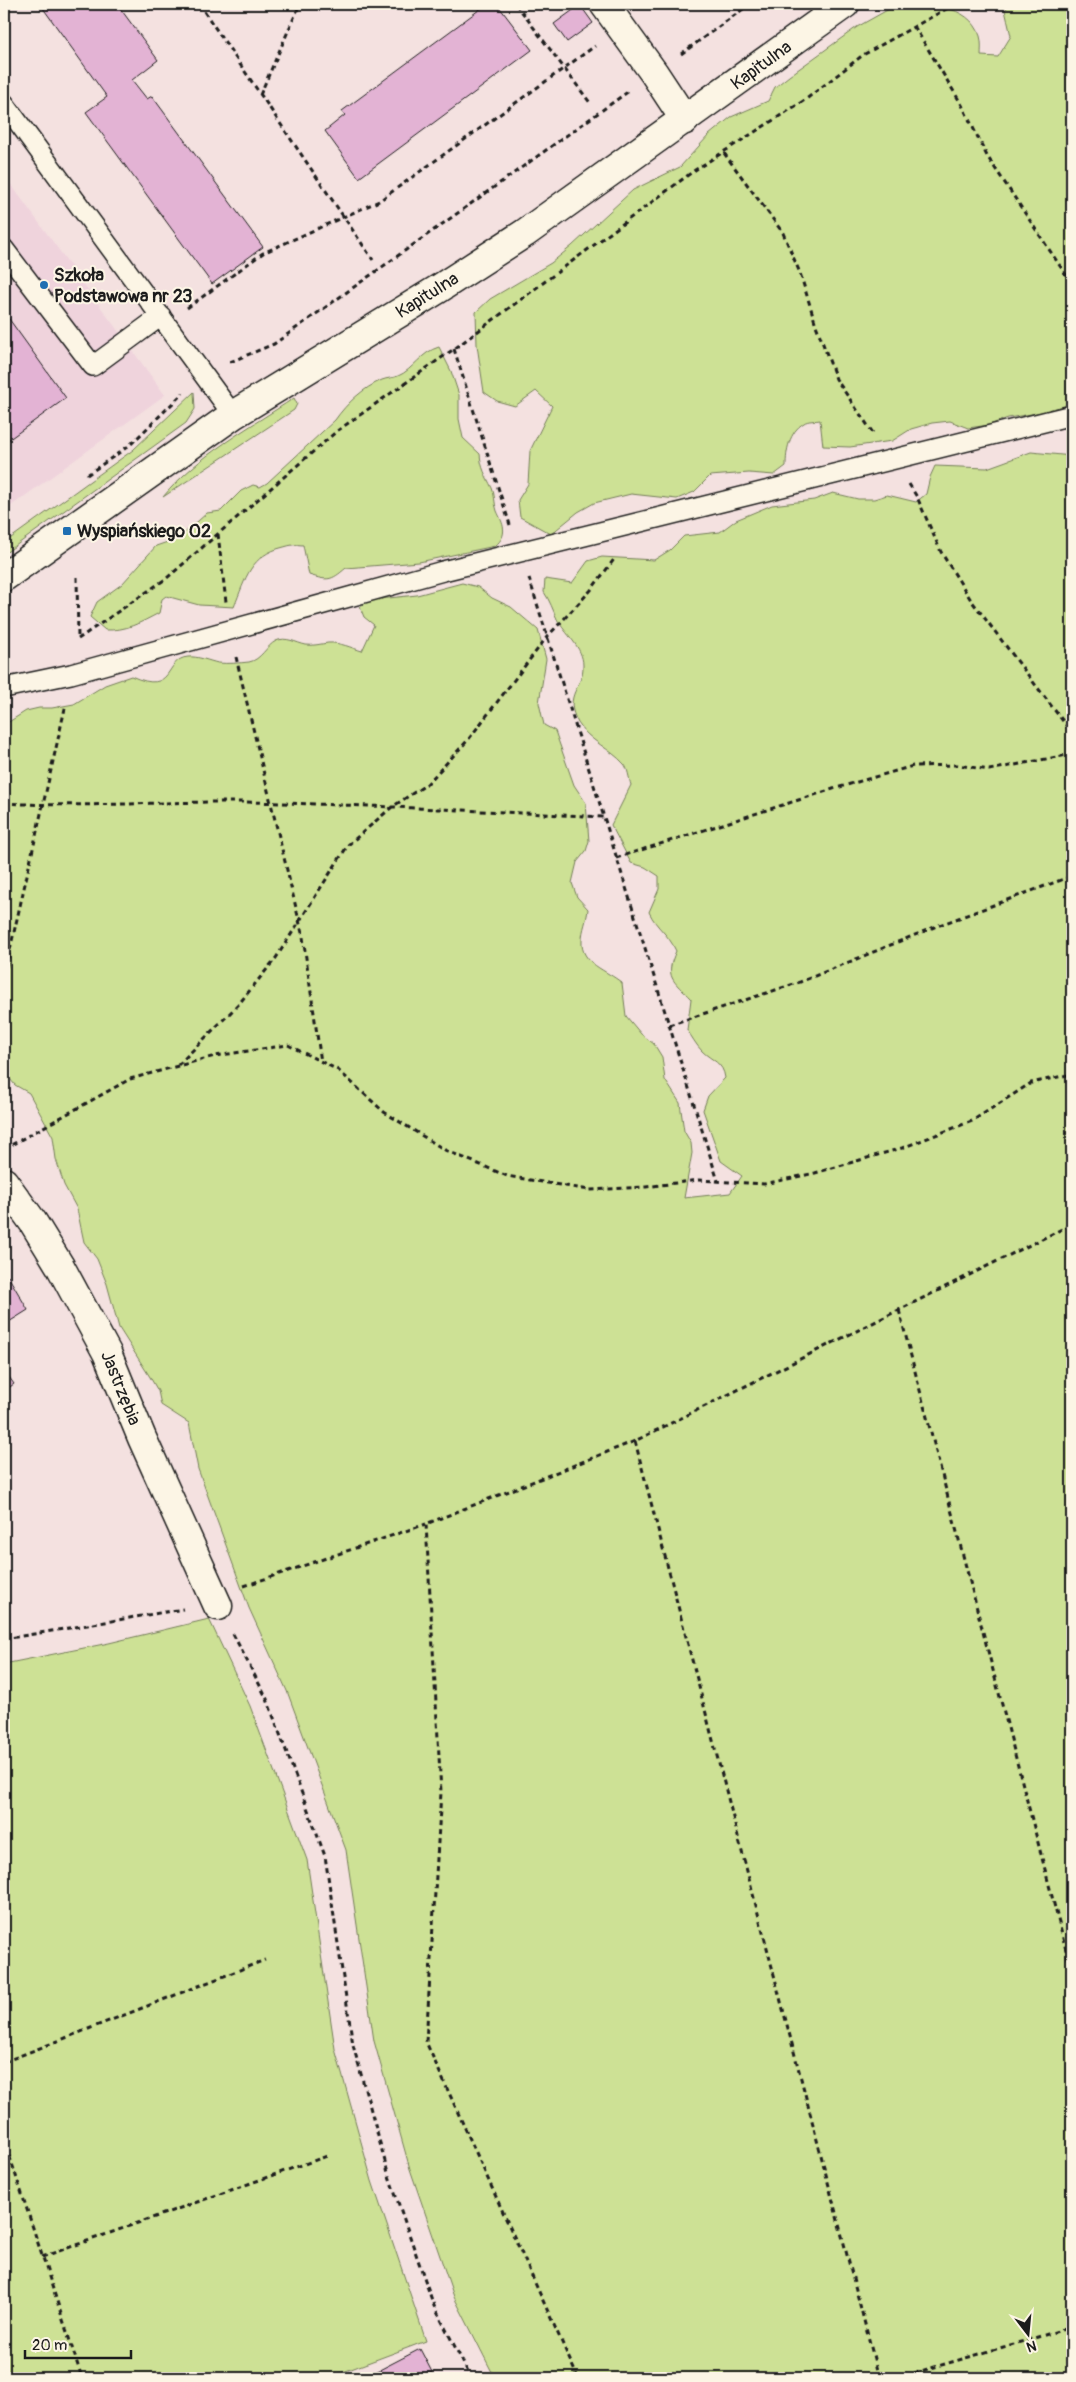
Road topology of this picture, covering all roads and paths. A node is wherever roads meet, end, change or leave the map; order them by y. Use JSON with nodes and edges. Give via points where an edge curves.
{"nodes":[{"id":1,"x":199,"y":4,"type":"edge"},
{"id":2,"x":300,"y":4,"type":"edge"},
{"id":3,"x":516,"y":4,"type":"edge"},
{"id":4,"x":750,"y":4,"type":"edge"},
{"id":5,"x":845,"y":4,"type":"edge"},
{"id":6,"x":955,"y":4,"type":"edge"},
{"id":7,"x":610,"y":12,"type":"edge"},
{"id":8,"x":914,"y":26,"type":"junction"},
{"id":9,"x":564,"y":68,"type":"junction"},
{"id":10,"x":654,"y":73,"type":"junction"},
{"id":11,"x":260,"y":95,"type":"junction"},
{"id":12,"x":4,"y":103,"type":"edge"},
{"id":13,"x":591,"y":104,"type":"dead end"},
{"id":14,"x":685,"y":120,"type":"junction"},
{"id":15,"x":343,"y":217,"type":"junction"},
{"id":16,"x":4,"y":250,"type":"edge"},
{"id":17,"x":373,"y":260,"type":"dead end"},
{"id":18,"x":1072,"y":284,"type":"edge"},
{"id":19,"x":164,"y":319,"type":"junction"},
{"id":20,"x":454,"y":349,"type":"junction"},
{"id":21,"x":205,"y":376,"type":"junction"},
{"id":22,"x":233,"y":415,"type":"junction"},
{"id":23,"x":1072,"y":415,"type":"edge"},
{"id":24,"x":82,"y":479,"type":"dead end"},
{"id":25,"x":642,"y":521,"type":"junction"},
{"id":26,"x":218,"y":534,"type":"junction"},
{"id":27,"x":519,"y":552,"type":"junction"},
{"id":28,"x":4,"y":577,"type":"edge"},
{"id":29,"x":77,"y":577,"type":"dead end"},
{"id":30,"x":229,"y":630,"type":"junction"},
{"id":31,"x":547,"y":637,"type":"junction"},
{"id":32,"x":78,"y":639,"type":"junction"},
{"id":33,"x":72,"y":674,"type":"junction"},
{"id":34,"x":4,"y":688,"type":"edge"},
{"id":35,"x":1072,"y":754,"type":"edge"},
{"id":36,"x":4,"y":804,"type":"edge"},
{"id":37,"x":272,"y":804,"type":"junction"},
{"id":38,"x":44,"y":806,"type":"junction"},
{"id":39,"x":392,"y":807,"type":"junction"},
{"id":40,"x":603,"y":817,"type":"junction"},
{"id":41,"x":616,"y":858,"type":"junction"},
{"id":42,"x":1072,"y":876,"type":"edge"},
{"id":43,"x":299,"y":921,"type":"junction"},
{"id":44,"x":4,"y":976,"type":"edge"},
{"id":45,"x":669,"y":1025,"type":"junction"},
{"id":46,"x":321,"y":1062,"type":"junction"},
{"id":47,"x":177,"y":1066,"type":"junction"},
{"id":48,"x":1072,"y":1074,"type":"edge"},
{"id":49,"x":4,"y":1149,"type":"edge"},
{"id":50,"x":718,"y":1181,"type":"junction"},
{"id":51,"x":4,"y":1182,"type":"edge"},
{"id":52,"x":1072,"y":1224,"type":"edge"},
{"id":53,"x":899,"y":1310,"type":"junction"},
{"id":54,"x":635,"y":1441,"type":"junction"},
{"id":55,"x":426,"y":1524,"type":"junction"},
{"id":56,"x":241,"y":1587,"type":"dead end"},
{"id":57,"x":218,"y":1606,"type":"junction"},
{"id":58,"x":4,"y":1639,"type":"edge"},
{"id":59,"x":265,"y":1960,"type":"dead end"},
{"id":60,"x":1072,"y":1973,"type":"edge"},
{"id":61,"x":4,"y":2062,"type":"edge"},
{"id":62,"x":4,"y":2139,"type":"edge"},
{"id":63,"x":330,"y":2155,"type":"dead end"},
{"id":64,"x":42,"y":2257,"type":"junction"},
{"id":65,"x":1072,"y":2326,"type":"edge"},
{"id":66,"x":82,"y":2378,"type":"edge"},
{"id":67,"x":472,"y":2378,"type":"edge"},
{"id":68,"x":578,"y":2378,"type":"edge"},
{"id":69,"x":879,"y":2378,"type":"edge"},
{"id":70,"x":898,"y":2378,"type":"edge"}],
"edges":[{"from":1,"to":11,"type":"path"},
{"from":2,"to":11,"type":"path"},
{"from":3,"to":9,"type":"path"},
{"from":4,"to":10,"type":"path"},
{"from":5,"to":14,"type":"street","name":"Kapitulna"},
{"from":6,"to":8,"type":"path"},
{"from":7,"to":9,"type":"path","via":[[607,37]]},
{"from":7,"to":10,"type":"street"},
{"from":8,"to":18,"type":"path","via":[[962,105],[988,156]]},
{"from":8,"to":20,"type":"path","via":[[863,55],[806,100],[695,170]]},
{"from":9,"to":13,"type":"path"},
{"from":9,"to":15,"type":"path","via":[[400,187],[379,201]]},
{"from":10,"to":14,"type":"street"},
{"from":10,"to":21,"type":"path","via":[[274,344],[221,365]]},
{"from":11,"to":15,"type":"path"},
{"from":12,"to":19,"type":"lane"},
{"from":14,"to":22,"type":"street","name":"Kapitulna","via":[[510,243]]},
{"from":15,"to":17,"type":"path"},
{"from":15,"to":19,"type":"path","via":[[263,253]]},
{"from":16,"to":19,"type":"lane","via":[[93,366]]},
{"from":19,"to":21,"type":"lane"},
{"from":20,"to":26,"type":"path","via":[[337,431]]},
{"from":20,"to":27,"type":"path"},
{"from":21,"to":22,"type":"lane"},
{"from":21,"to":24,"type":"path","via":[[130,445]]},
{"from":22,"to":28,"type":"street","name":"Kapitulna"},
{"from":23,"to":25,"type":"lane"},
{"from":25,"to":27,"type":"lane"},
{"from":25,"to":31,"type":"path","via":[[591,590]]},
{"from":26,"to":30,"type":"path"},
{"from":26,"to":32,"type":"path","via":[[167,578]]},
{"from":27,"to":30,"type":"lane"},
{"from":27,"to":31,"type":"path"},
{"from":29,"to":32,"type":"path"},
{"from":30,"to":33,"type":"lane"},
{"from":30,"to":37,"type":"path"},
{"from":31,"to":39,"type":"path","via":[[468,740],[427,784]]},
{"from":31,"to":40,"type":"path"},
{"from":32,"to":33,"type":"path"},
{"from":33,"to":34,"type":"lane"},
{"from":33,"to":38,"type":"path"},
{"from":35,"to":41,"type":"path","via":[[989,770],[958,765],[914,766]]},
{"from":36,"to":38,"type":"path"},
{"from":37,"to":38,"type":"path"},
{"from":37,"to":39,"type":"path"},
{"from":37,"to":43,"type":"path"},
{"from":38,"to":44,"type":"path"},
{"from":39,"to":40,"type":"path"},
{"from":39,"to":43,"type":"path","via":[[348,845]]},
{"from":40,"to":41,"type":"path"},
{"from":41,"to":45,"type":"path"},
{"from":42,"to":45,"type":"path","via":[[800,982]]},
{"from":43,"to":46,"type":"path"},
{"from":43,"to":47,"type":"path","via":[[276,958],[238,1005]]},
{"from":45,"to":50,"type":"path"},
{"from":46,"to":47,"type":"path","via":[[288,1045],[215,1056]]},
{"from":46,"to":50,"type":"path","via":[[338,1070],[384,1112],[445,1150],[507,1176],[588,1190]]},
{"from":47,"to":49,"type":"path","via":[[130,1079]]},
{"from":48,"to":50,"type":"path","via":[[1031,1083],[972,1121],[902,1148],[764,1184]]},
{"from":51,"to":57,"type":"street","name":"Jastrzębia","via":[[51,1252],[108,1353],[145,1446]]},
{"from":52,"to":53,"type":"path"},
{"from":53,"to":54,"type":"path"},
{"from":53,"to":60,"type":"path"},
{"from":54,"to":55,"type":"path"},
{"from":54,"to":69,"type":"path"},
{"from":55,"to":56,"type":"path"},
{"from":55,"to":68,"type":"path","via":[[441,1792],[426,2042]]},
{"from":57,"to":58,"type":"path","via":[[174,1610]]},
{"from":57,"to":67,"type":"path","via":[[267,1699],[325,1856],[353,2045],[387,2166],[434,2306]]},
{"from":59,"to":61,"type":"path"},
{"from":62,"to":64,"type":"path"},
{"from":63,"to":64,"type":"path"},
{"from":64,"to":66,"type":"path"},
{"from":65,"to":70,"type":"path"}]}
